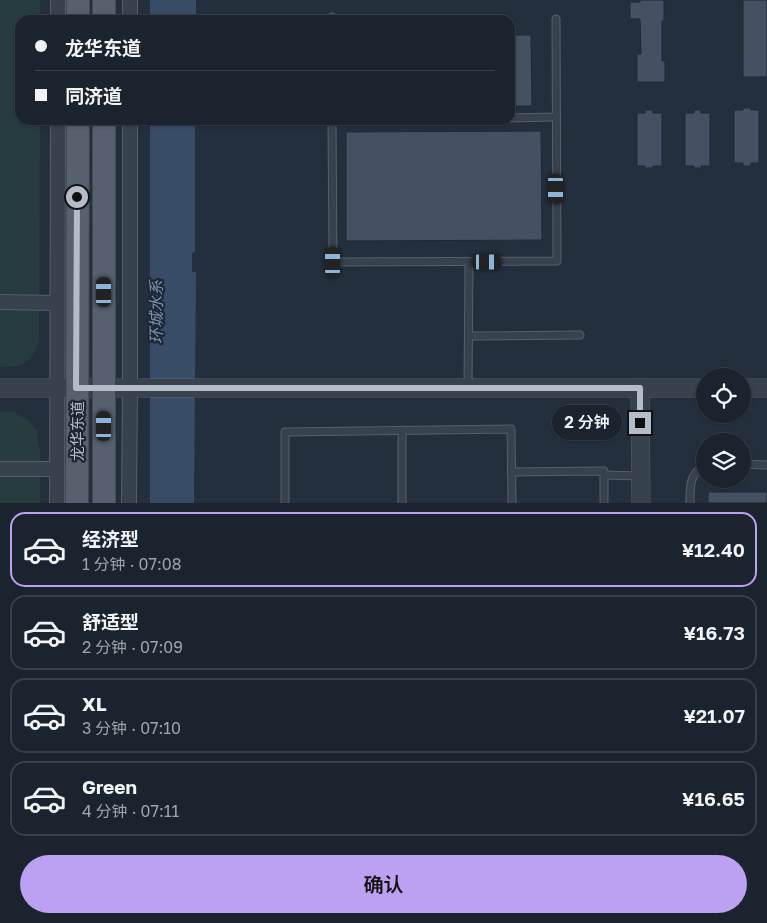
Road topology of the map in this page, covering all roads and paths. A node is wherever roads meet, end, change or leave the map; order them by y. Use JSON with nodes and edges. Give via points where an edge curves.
{"nodes":[{"id":1,"x":58,"y":0,"type":"edge"},
{"id":2,"x":78,"y":0,"type":"edge"},
{"id":3,"x":104,"y":0,"type":"edge"},
{"id":4,"x":130,"y":0,"type":"edge"},
{"id":5,"x":58,"y":15,"type":"edge"},
{"id":6,"x":78,"y":15,"type":"edge"},
{"id":7,"x":104,"y":15,"type":"edge"},
{"id":8,"x":130,"y":15,"type":"edge"},
{"id":9,"x":556,"y":19,"type":"dead end"},
{"id":10,"x":556,"y":117,"type":"junction"},
{"id":11,"x":515,"y":118,"type":"edge"},
{"id":12,"x":58,"y":125,"type":"edge"},
{"id":13,"x":78,"y":125,"type":"edge"},
{"id":14,"x":104,"y":125,"type":"edge"},
{"id":15,"x":130,"y":125,"type":"edge"},
{"id":16,"x":332,"y":125,"type":"edge"},
{"id":17,"x":469,"y":262,"type":"junction"},
{"id":18,"x":0,"y":302,"type":"edge"},
{"id":19,"x":57,"y":303,"type":"junction"},
{"id":20,"x":580,"y":335,"type":"dead end"},
{"id":21,"x":469,"y":336,"type":"junction"},
{"id":22,"x":0,"y":388,"type":"edge"},
{"id":23,"x":67,"y":388,"type":"junction"},
{"id":24,"x":104,"y":388,"type":"junction"},
{"id":25,"x":130,"y":388,"type":"junction"},
{"id":26,"x":640,"y":388,"type":"junction"},
{"id":27,"x":696,"y":388,"type":"edge"},
{"id":28,"x":751,"y":388,"type":"edge"},
{"id":29,"x":767,"y":388,"type":"edge"},
{"id":30,"x":468,"y":389,"type":"junction"},
{"id":31,"x":402,"y":430,"type":"junction"},
{"id":32,"x":751,"y":464,"type":"edge"},
{"id":33,"x":767,"y":465,"type":"edge"},
{"id":34,"x":0,"y":469,"type":"edge"},
{"id":35,"x":57,"y":469,"type":"junction"},
{"id":36,"x":512,"y":472,"type":"junction"},
{"id":37,"x":696,"y":473,"type":"edge"},
{"id":38,"x":604,"y":475,"type":"junction"},
{"id":39,"x":640,"y":476,"type":"junction"},
{"id":40,"x":57,"y":503,"type":"edge"},
{"id":41,"x":77,"y":503,"type":"edge"},
{"id":42,"x":104,"y":503,"type":"edge"},
{"id":43,"x":129,"y":503,"type":"edge"},
{"id":44,"x":285,"y":503,"type":"edge"},
{"id":45,"x":402,"y":503,"type":"edge"},
{"id":46,"x":512,"y":503,"type":"edge"},
{"id":47,"x":604,"y":503,"type":"edge"},
{"id":48,"x":640,"y":503,"type":"edge"},
{"id":49,"x":690,"y":503,"type":"edge"}],
"edges":[{"from":1,"to":5,"type":"street"},
{"from":2,"to":6,"type":"main road"},
{"from":3,"to":7,"type":"main road"},
{"from":4,"to":8,"type":"street"},
{"from":9,"to":10,"type":"lane"},
{"from":10,"to":11,"type":"lane"},
{"from":10,"to":17,"type":"lane","via":[[557,261]]},
{"from":12,"to":19,"type":"street"},
{"from":13,"to":23,"type":"main road","name":"龙华东道"},
{"from":14,"to":24,"type":"main road","name":"龙华东道"},
{"from":15,"to":25,"type":"street"},
{"from":16,"to":17,"type":"lane","via":[[333,262]]},
{"from":17,"to":21,"type":"lane"},
{"from":18,"to":19,"type":"street"},
{"from":19,"to":23,"type":"street"},
{"from":20,"to":21,"type":"lane"},
{"from":21,"to":30,"type":"lane"},
{"from":22,"to":23,"type":"street"},
{"from":23,"to":24,"type":"street"},
{"from":23,"to":35,"type":"street"},
{"from":23,"to":41,"type":"main road","name":"龙华东道"},
{"from":24,"to":25,"type":"street"},
{"from":24,"to":42,"type":"main road","name":"龙华东道"},
{"from":25,"to":30,"type":"street"},
{"from":25,"to":43,"type":"street"},
{"from":26,"to":27,"type":"street"},
{"from":26,"to":30,"type":"street"},
{"from":26,"to":39,"type":"street"},
{"from":28,"to":29,"type":"street"},
{"from":31,"to":36,"type":"lane","via":[[511,429]]},
{"from":31,"to":44,"type":"lane","via":[[285,432]]},
{"from":31,"to":45,"type":"lane"},
{"from":32,"to":33,"type":"lane"},
{"from":34,"to":35,"type":"street"},
{"from":35,"to":40,"type":"street"},
{"from":36,"to":38,"type":"lane","via":[[604,472]]},
{"from":36,"to":46,"type":"lane"},
{"from":37,"to":49,"type":"lane","via":[[692,477]]},
{"from":38,"to":39,"type":"lane"},
{"from":38,"to":47,"type":"lane"},
{"from":39,"to":48,"type":"street"}]}
